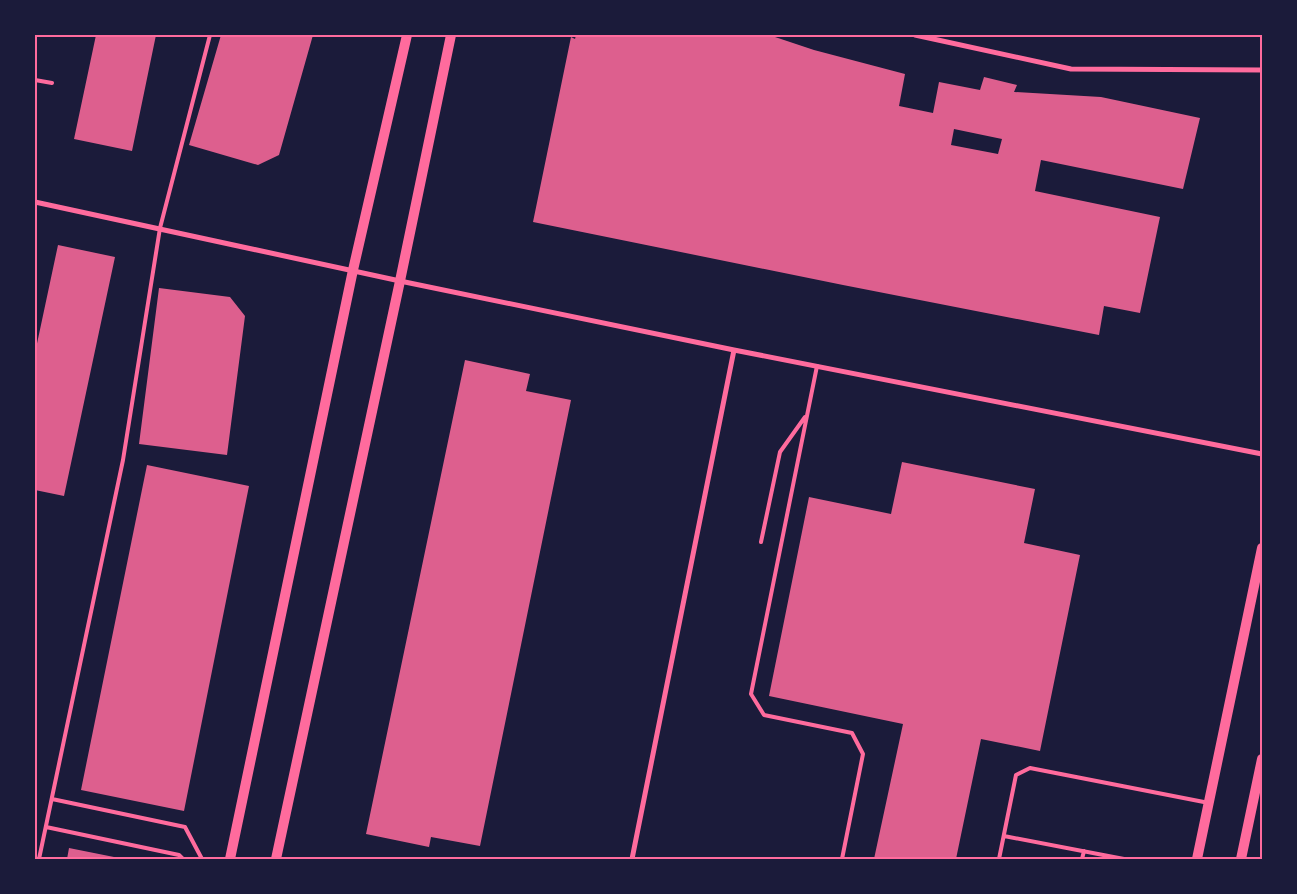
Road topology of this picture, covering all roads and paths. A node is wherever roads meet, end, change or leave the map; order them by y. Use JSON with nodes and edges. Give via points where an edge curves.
{"nodes":[{"id":1,"x":210,"y":35,"type":"edge"},
{"id":2,"x":407,"y":35,"type":"edge"},
{"id":3,"x":451,"y":35,"type":"edge"},
{"id":4,"x":915,"y":35,"type":"edge"},
{"id":5,"x":1262,"y":70,"type":"edge"},
{"id":6,"x":35,"y":80,"type":"edge"},
{"id":7,"x":52,"y":83,"type":"dead end"},
{"id":8,"x":35,"y":202,"type":"edge"},
{"id":9,"x":160,"y":228,"type":"junction"},
{"id":10,"x":353,"y":270,"type":"junction"},
{"id":11,"x":400,"y":281,"type":"junction"},
{"id":12,"x":734,"y":350,"type":"junction"},
{"id":13,"x":817,"y":366,"type":"junction"},
{"id":14,"x":807,"y":415,"type":"junction"},
{"id":15,"x":1262,"y":454,"type":"edge"},
{"id":16,"x":762,"y":542,"type":"dead end"},
{"id":17,"x":1262,"y":548,"type":"edge"},
{"id":18,"x":1262,"y":759,"type":"edge"},
{"id":19,"x":52,"y":799,"type":"junction"},
{"id":20,"x":1208,"y":802,"type":"junction"},
{"id":21,"x":46,"y":827,"type":"junction"},
{"id":22,"x":1004,"y":836,"type":"junction"},
{"id":23,"x":1084,"y":851,"type":"junction"},
{"id":24,"x":39,"y":859,"type":"edge"},
{"id":25,"x":183,"y":859,"type":"edge"},
{"id":26,"x":202,"y":859,"type":"edge"},
{"id":27,"x":230,"y":859,"type":"edge"},
{"id":28,"x":276,"y":859,"type":"edge"},
{"id":29,"x":632,"y":859,"type":"edge"},
{"id":30,"x":842,"y":859,"type":"edge"},
{"id":31,"x":999,"y":859,"type":"edge"},
{"id":32,"x":1082,"y":859,"type":"edge"},
{"id":33,"x":1124,"y":859,"type":"edge"},
{"id":34,"x":1196,"y":859,"type":"edge"},
{"id":35,"x":1241,"y":859,"type":"edge"}],
"edges":[{"from":1,"to":9,"type":"lane"},
{"from":2,"to":10,"type":"main road"},
{"from":3,"to":11,"type":"main road"},
{"from":4,"to":5,"type":"street","via":[[1071,69]]},
{"from":6,"to":7,"type":"lane"},
{"from":8,"to":9,"type":"street"},
{"from":9,"to":10,"type":"street"},
{"from":9,"to":19,"type":"lane","via":[[123,460]]},
{"from":10,"to":11,"type":"street"},
{"from":10,"to":27,"type":"main road"},
{"from":11,"to":12,"type":"street"},
{"from":11,"to":28,"type":"main road"},
{"from":12,"to":13,"type":"street"},
{"from":12,"to":29,"type":"street"},
{"from":13,"to":14,"type":"lane"},
{"from":13,"to":15,"type":"street"},
{"from":14,"to":16,"type":"lane","via":[[780,452]]},
{"from":14,"to":30,"type":"lane","via":[[751,694],[764,715],[852,733],[863,754]]},
{"from":17,"to":20,"type":"main road"},
{"from":18,"to":35,"type":"main road"},
{"from":19,"to":21,"type":"lane"},
{"from":19,"to":26,"type":"lane","via":[[185,827]]},
{"from":20,"to":22,"type":"lane","via":[[1030,768],[1016,775]]},
{"from":20,"to":34,"type":"main road"},
{"from":21,"to":24,"type":"lane"},
{"from":21,"to":25,"type":"lane","via":[[179,855]]},
{"from":22,"to":23,"type":"lane"},
{"from":22,"to":31,"type":"lane"},
{"from":23,"to":32,"type":"lane"},
{"from":23,"to":33,"type":"lane"}]}
